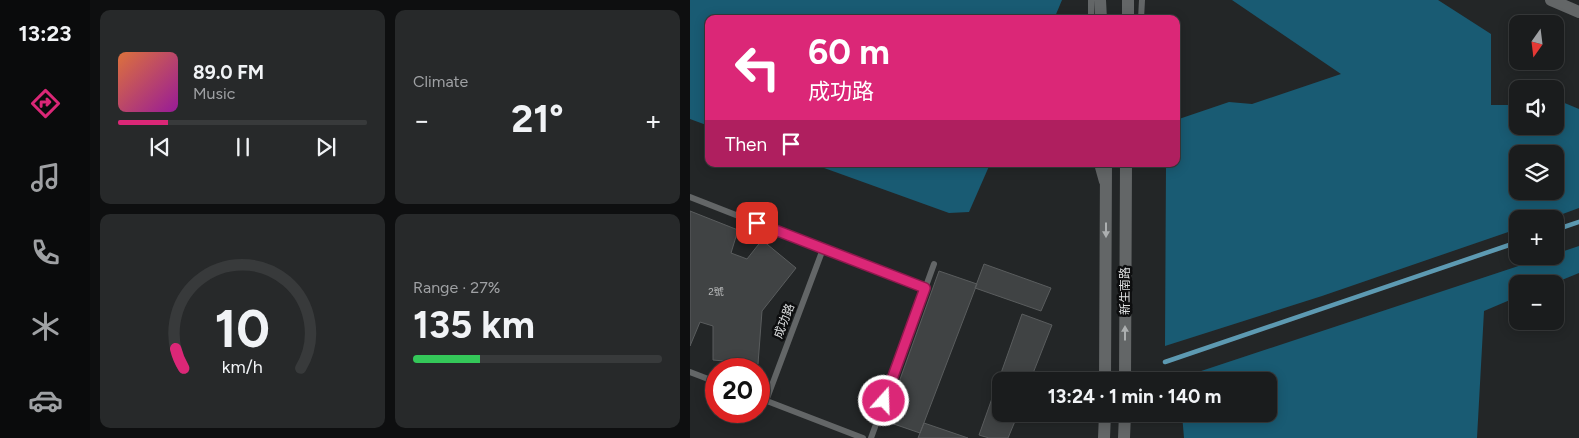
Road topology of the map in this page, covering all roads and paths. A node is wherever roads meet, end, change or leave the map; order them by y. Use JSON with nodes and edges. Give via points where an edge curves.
{"nodes":[{"id":1,"x":1091,"y":0,"type":"edge"},
{"id":2,"x":1100,"y":0,"type":"edge"},
{"id":3,"x":1128,"y":0,"type":"edge"},
{"id":4,"x":1142,"y":0,"type":"edge"},
{"id":5,"x":1552,"y":0,"type":"edge"},
{"id":6,"x":1579,"y":12,"type":"edge"},
{"id":7,"x":1091,"y":15,"type":"edge"},
{"id":8,"x":1101,"y":15,"type":"edge"},
{"id":9,"x":1128,"y":15,"type":"edge"},
{"id":10,"x":1141,"y":15,"type":"edge"},
{"id":11,"x":1098,"y":167,"type":"edge"},
{"id":12,"x":1106,"y":167,"type":"edge"},
{"id":13,"x":1126,"y":167,"type":"edge"},
{"id":14,"x":1131,"y":167,"type":"edge"},
{"id":15,"x":690,"y":197,"type":"edge"},
{"id":16,"x":1126,"y":200,"type":"junction"},
{"id":17,"x":1106,"y":202,"type":"junction"},
{"id":18,"x":823,"y":249,"type":"junction"},
{"id":19,"x":934,"y":264,"type":"dead end"},
{"id":20,"x":925,"y":288,"type":"junction"},
{"id":21,"x":690,"y":372,"type":"edge"},
{"id":22,"x":1105,"y":372,"type":"edge"},
{"id":23,"x":1125,"y":372,"type":"edge"},
{"id":24,"x":705,"y":378,"type":"edge"},
{"id":25,"x":770,"y":390,"type":"edge"},
{"id":26,"x":770,"y":403,"type":"edge"},
{"id":27,"x":1105,"y":422,"type":"edge"},
{"id":28,"x":1124,"y":422,"type":"edge"},
{"id":29,"x":853,"y":436,"type":"edge"},
{"id":30,"x":864,"y":438,"type":"edge"},
{"id":31,"x":871,"y":438,"type":"edge"},
{"id":32,"x":1104,"y":438,"type":"edge"},
{"id":33,"x":1124,"y":438,"type":"edge"}],
"edges":[{"from":1,"to":7,"type":"lane"},
{"from":2,"to":8,"type":"street"},
{"from":3,"to":9,"type":"street"},
{"from":4,"to":10,"type":"lane"},
{"from":5,"to":6,"type":"street"},
{"from":11,"to":17,"type":"lane","name":"新生南路"},
{"from":12,"to":17,"type":"street","name":"新生南路"},
{"from":13,"to":16,"type":"street","name":"新生南路"},
{"from":14,"to":16,"type":"lane","name":"新生南路"},
{"from":15,"to":18,"type":"lane"},
{"from":23,"to":16,"type":"street","name":"新生南路","one_way":true},
{"from":17,"to":22,"type":"street","name":"新生南路","one_way":true},
{"from":18,"to":20,"type":"lane"},
{"from":18,"to":25,"type":"lane","name":"成功路"},
{"from":19,"to":20,"type":"lane"},
{"from":20,"to":31,"type":"lane"},
{"from":21,"to":24,"type":"lane"},
{"from":26,"to":29,"type":"lane"},
{"from":27,"to":32,"type":"street"},
{"from":28,"to":33,"type":"street"},
{"from":29,"to":30,"type":"lane"}]}
